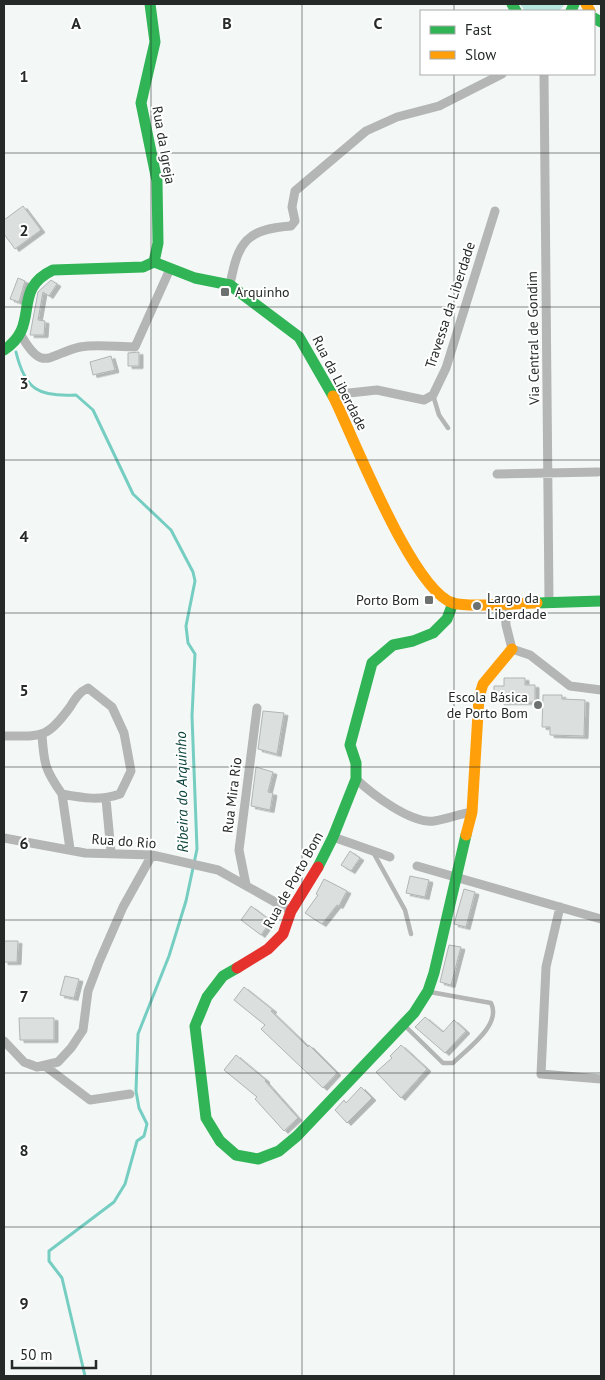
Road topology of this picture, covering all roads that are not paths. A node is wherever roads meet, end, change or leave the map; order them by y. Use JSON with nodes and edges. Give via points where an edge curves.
{"nodes":[{"id":1,"x":150,"y":4,"type":"edge"},
{"id":2,"x":500,"y":75,"type":"edge"},
{"id":3,"x":544,"y":75,"type":"edge"},
{"id":4,"x":495,"y":211,"type":"dead end"},
{"id":5,"x":154,"y":262,"type":"junction"},
{"id":6,"x":170,"y":269,"type":"junction"},
{"id":7,"x":230,"y":285,"type":"junction"},
{"id":8,"x":21,"y":334,"type":"junction"},
{"id":9,"x":4,"y":350,"type":"edge"},
{"id":10,"x":433,"y":395,"type":"junction"},
{"id":11,"x":334,"y":398,"type":"junction"},
{"id":12,"x":448,"y":428,"type":"dead end"},
{"id":13,"x":598,"y":472,"type":"dead end"},
{"id":14,"x":548,"y":473,"type":"junction"},
{"id":15,"x":497,"y":474,"type":"dead end"},
{"id":16,"x":601,"y":601,"type":"edge"},
{"id":17,"x":549,"y":602,"type":"junction"},
{"id":18,"x":453,"y":603,"type":"junction"},
{"id":19,"x":505,"y":604,"type":"junction"},
{"id":20,"x":512,"y":649,"type":"junction"},
{"id":21,"x":601,"y":690,"type":"edge"},
{"id":22,"x":257,"y":708,"type":"dead end"},
{"id":23,"x":42,"y":735,"type":"junction"},
{"id":24,"x":4,"y":736,"type":"edge"},
{"id":25,"x":356,"y":779,"type":"junction"},
{"id":26,"x":62,"y":794,"type":"junction"},
{"id":27,"x":106,"y":799,"type":"junction"},
{"id":28,"x":472,"y":812,"type":"junction"},
{"id":29,"x":334,"y":837,"type":"junction"},
{"id":30,"x":4,"y":838,"type":"edge"},
{"id":31,"x":70,"y":849,"type":"junction"},
{"id":32,"x":372,"y":851,"type":"junction"},
{"id":33,"x":111,"y":852,"type":"junction"},
{"id":34,"x":152,"y":855,"type":"junction"},
{"id":35,"x":390,"y":858,"type":"dead end"},
{"id":36,"x":417,"y":866,"type":"dead end"},
{"id":37,"x":455,"y":877,"type":"junction"},
{"id":38,"x":246,"y":885,"type":"junction"},
{"id":39,"x":560,"y":907,"type":"junction"},
{"id":40,"x":291,"y":911,"type":"junction"},
{"id":41,"x":601,"y":919,"type":"edge"},
{"id":42,"x":412,"y":934,"type":"dead end"},
{"id":43,"x":428,"y":991,"type":"junction"},
{"id":44,"x":402,"y":1024,"type":"junction"},
{"id":45,"x":4,"y":1041,"type":"edge"},
{"id":46,"x":46,"y":1066,"type":"junction"},
{"id":47,"x":601,"y":1079,"type":"edge"},
{"id":48,"x":130,"y":1094,"type":"dead end"}],
"edges":[{"from":1,"to":5,"type":"street","name":"Rua da Igreja","via":[[155,42],[141,103],[157,181],[158,243]]},
{"from":2,"to":7,"type":"street","via":[[438,106],[366,131],[295,191],[292,207],[295,221],[292,226],[254,233],[243,244]]},
{"from":3,"to":14,"type":"street","name":"Via Central de Gondim"},
{"from":4,"to":10,"type":"street","name":"Travessa da Liberdade","via":[[446,368]]},
{"from":5,"to":6,"type":"street","name":"Rua da Liberdade"},
{"from":5,"to":8,"type":"street","via":[[143,267],[53,270],[39,275],[28,292]]},
{"from":6,"to":7,"type":"street","name":"Rua da Liberdade"},
{"from":6,"to":8,"type":"street","via":[[135,347],[79,347],[52,359],[43,358],[30,351]]},
{"from":7,"to":11,"type":"street","name":"Rua da Liberdade","via":[[299,337]]},
{"from":8,"to":9,"type":"street"},
{"from":10,"to":11,"type":"street","via":[[424,400],[378,390]]},
{"from":10,"to":12,"type":"lane","via":[[439,415]]},
{"from":11,"to":18,"type":"street","name":"Rua da Liberdade","via":[[388,516],[417,566],[436,593]]},
{"from":13,"to":14,"type":"street"},
{"from":14,"to":15,"type":"street"},
{"from":14,"to":17,"type":"street","name":"Via Central de Gondim"},
{"from":16,"to":17,"type":"street"},
{"from":17,"to":19,"type":"street"},
{"from":18,"to":19,"type":"street"},
{"from":18,"to":25,"type":"street","name":"Rua de Porto Bom","via":[[447,619],[432,633],[393,645],[372,663],[350,745],[356,763]]},
{"from":19,"to":20,"type":"street"},
{"from":20,"to":21,"type":"street","via":[[530,655],[570,686]]},
{"from":20,"to":28,"type":"street","name":"Rua de Porto Bom","via":[[483,684],[479,697]]},
{"from":22,"to":38,"type":"street","name":"Rua Mira Rio","via":[[239,850]]},
{"from":23,"to":24,"type":"street"},
{"from":23,"to":26,"type":"street","via":[[49,777]]},
{"from":23,"to":27,"type":"street","via":[[54,728],[81,691],[88,688],[112,707],[124,733],[132,771],[120,794]]},
{"from":25,"to":28,"type":"street","via":[[375,796],[417,819],[433,822]]},
{"from":25,"to":29,"type":"street","name":"Rua de Porto Bom"},
{"from":26,"to":27,"type":"street"},
{"from":26,"to":31,"type":"street"},
{"from":27,"to":33,"type":"street"},
{"from":28,"to":37,"type":"street","name":"Rua de Porto Bom"},
{"from":29,"to":32,"type":"street"},
{"from":29,"to":40,"type":"street","name":"Rua de Porto Bom"},
{"from":30,"to":31,"type":"street","name":"Rua do Rio"},
{"from":31,"to":33,"type":"street","name":"Rua do Rio","via":[[85,853]]},
{"from":32,"to":35,"type":"street"},
{"from":32,"to":42,"type":"lane","via":[[405,910]]},
{"from":33,"to":34,"type":"street","name":"Rua do Rio"},
{"from":34,"to":38,"type":"street","name":"Rua do Rio","via":[[218,870]]},
{"from":34,"to":46,"type":"street","via":[[98,962],[88,991],[83,1030],[58,1062]]},
{"from":36,"to":37,"type":"street"},
{"from":37,"to":39,"type":"street"},
{"from":37,"to":43,"type":"street","name":"Rua de Porto Bom"},
{"from":38,"to":40,"type":"street","name":"Rua do Rio"},
{"from":39,"to":41,"type":"street"},
{"from":39,"to":47,"type":"street","via":[[546,967],[541,1074]]},
{"from":40,"to":44,"type":"street","name":"Rua de Porto Bom","via":[[283,934],[273,944],[223,976],[207,997],[195,1026],[206,1118],[220,1141],[236,1154],[258,1159],[279,1151]]},
{"from":43,"to":44,"type":"street","name":"Rua de Porto Bom","via":[[422,1003]]},
{"from":43,"to":44,"type":"lane","via":[[491,1003],[493,1018],[453,1063],[443,1063]]},
{"from":45,"to":46,"type":"street","via":[[24,1062],[37,1067]]},
{"from":46,"to":48,"type":"street","via":[[90,1100]]}]}
